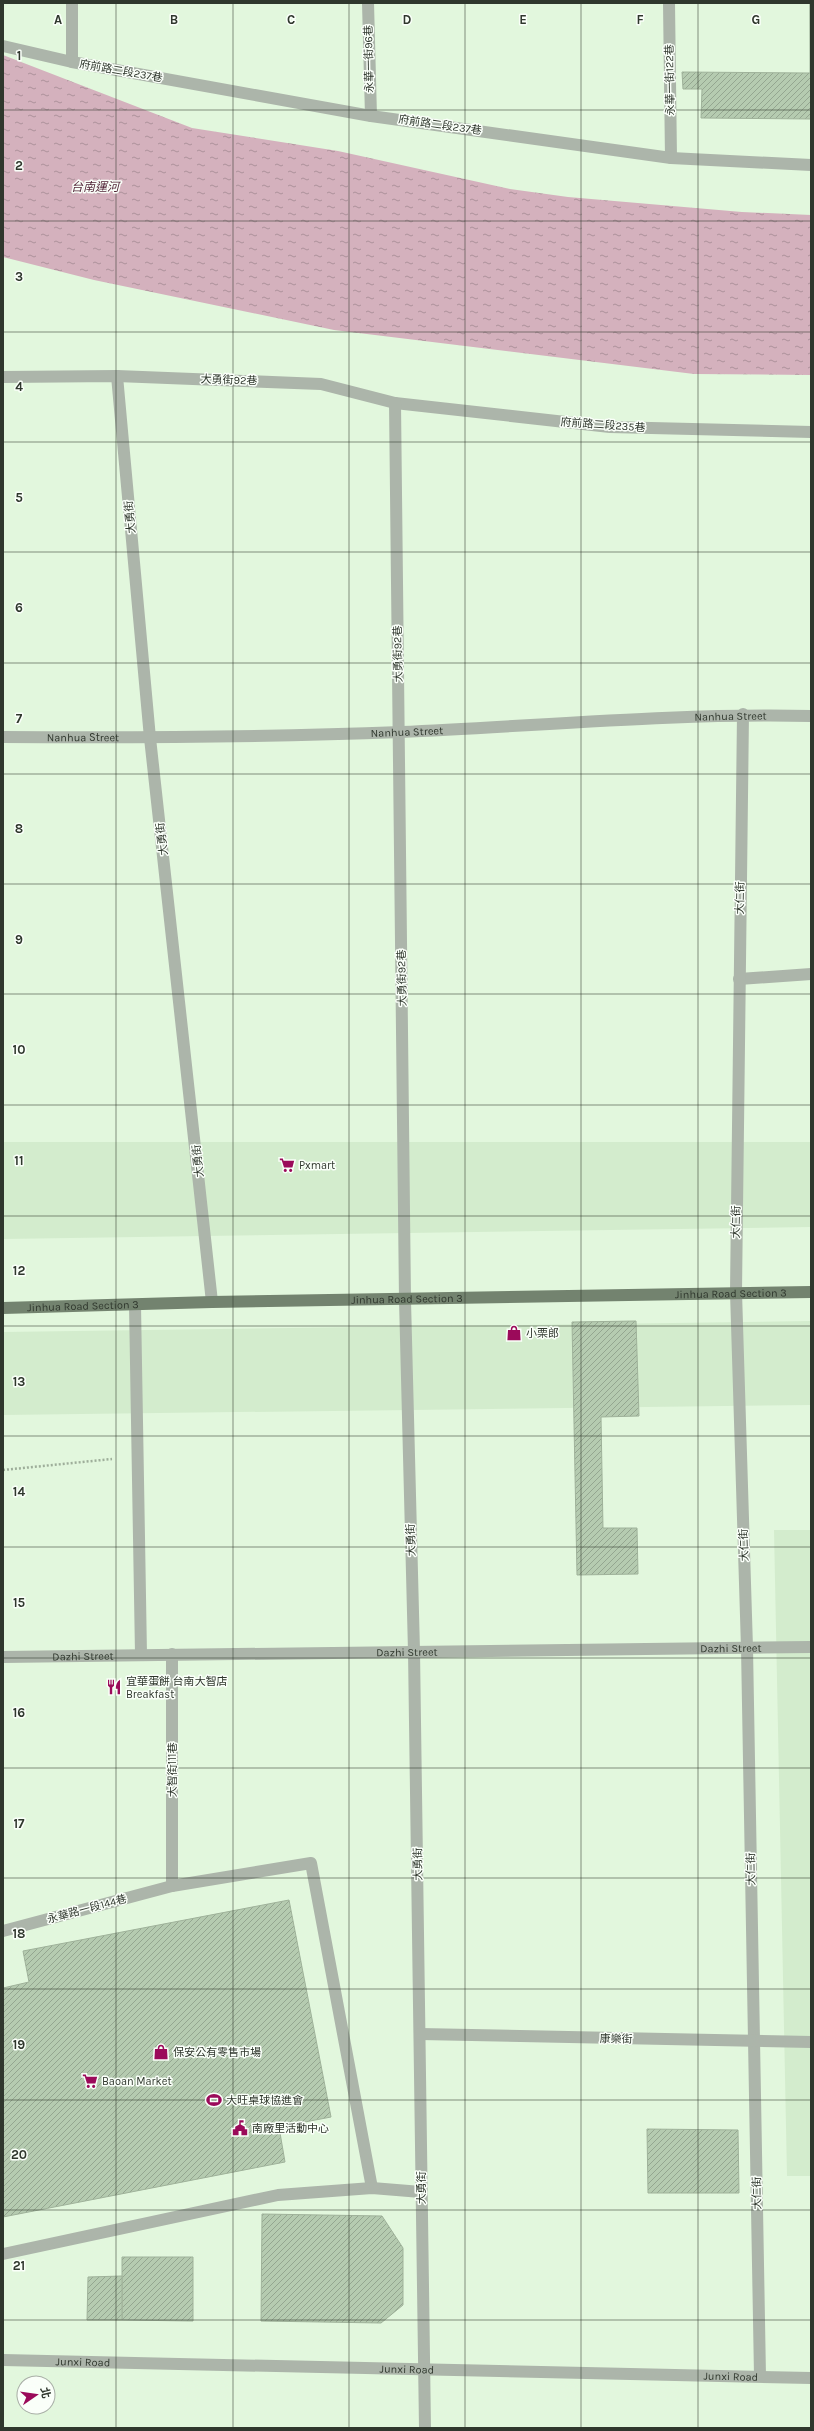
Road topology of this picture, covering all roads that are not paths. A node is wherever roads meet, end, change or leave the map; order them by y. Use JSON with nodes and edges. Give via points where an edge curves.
{"nodes":[{"id":1,"x":72,"y":3,"type":"edge"},
{"id":2,"x":368,"y":3,"type":"edge"},
{"id":3,"x":669,"y":3,"type":"edge"},
{"id":4,"x":3,"y":46,"type":"edge"},
{"id":5,"x":72,"y":62,"type":"junction"},
{"id":6,"x":371,"y":116,"type":"junction"},
{"id":7,"x":671,"y":158,"type":"junction"},
{"id":8,"x":811,"y":165,"type":"edge"},
{"id":9,"x":117,"y":376,"type":"junction"},
{"id":10,"x":3,"y":377,"type":"edge"},
{"id":11,"x":395,"y":403,"type":"junction"},
{"id":12,"x":811,"y":432,"type":"edge"},
{"id":13,"x":743,"y":714,"type":"junction"},
{"id":14,"x":811,"y":716,"type":"edge"},
{"id":15,"x":399,"y":732,"type":"junction"},
{"id":16,"x":3,"y":737,"type":"edge"},
{"id":17,"x":150,"y":738,"type":"junction"},
{"id":18,"x":811,"y":974,"type":"edge"},
{"id":19,"x":739,"y":979,"type":"junction"},
{"id":20,"x":736,"y":1292,"type":"junction"},
{"id":21,"x":811,"y":1292,"type":"edge"},
{"id":22,"x":405,"y":1300,"type":"junction"},
{"id":23,"x":212,"y":1302,"type":"junction"},
{"id":24,"x":135,"y":1305,"type":"junction"},
{"id":25,"x":3,"y":1308,"type":"edge"},
{"id":26,"x":811,"y":1647,"type":"edge"},
{"id":27,"x":747,"y":1648,"type":"junction"},
{"id":28,"x":414,"y":1651,"type":"junction"},
{"id":29,"x":141,"y":1654,"type":"junction"},
{"id":30,"x":172,"y":1654,"type":"junction"},
{"id":31,"x":3,"y":1657,"type":"edge"},
{"id":32,"x":172,"y":1886,"type":"junction"},
{"id":33,"x":3,"y":1931,"type":"edge"},
{"id":34,"x":420,"y":2034,"type":"junction"},
{"id":35,"x":754,"y":2042,"type":"junction"},
{"id":36,"x":811,"y":2042,"type":"edge"},
{"id":37,"x":372,"y":2188,"type":"junction"},
{"id":38,"x":421,"y":2192,"type":"junction"},
{"id":39,"x":3,"y":2254,"type":"edge"},
{"id":40,"x":3,"y":2360,"type":"edge"},
{"id":41,"x":424,"y":2369,"type":"junction"},
{"id":42,"x":760,"y":2376,"type":"junction"},
{"id":43,"x":811,"y":2378,"type":"edge"},
{"id":44,"x":425,"y":2428,"type":"edge"}],
"edges":[{"from":1,"to":5,"type":"street"},
{"from":2,"to":6,"type":"street","name":"永華一街96巷"},
{"from":3,"to":7,"type":"street","name":"永華一街122巷"},
{"from":4,"to":5,"type":"street","name":"府前路二段237巷"},
{"from":5,"to":6,"type":"street","name":"府前路二段237巷"},
{"from":6,"to":7,"type":"street","name":"府前路二段237巷"},
{"from":7,"to":8,"type":"street","name":"府前路二段237巷"},
{"from":9,"to":10,"type":"street","name":"大勇街92巷"},
{"from":9,"to":11,"type":"street","name":"大勇街92巷","via":[[322,384]]},
{"from":9,"to":17,"type":"street","name":"大勇街"},
{"from":11,"to":12,"type":"street","name":"府前路二段235巷","via":[[610,427]]},
{"from":11,"to":15,"type":"street","name":"大勇街92巷"},
{"from":13,"to":14,"type":"street","name":"Nanhua Street"},
{"from":13,"to":15,"type":"street","name":"Nanhua Street"},
{"from":13,"to":19,"type":"street","name":"大仁街"},
{"from":15,"to":17,"type":"street","name":"Nanhua Street"},
{"from":15,"to":22,"type":"street","name":"大勇街92巷"},
{"from":16,"to":17,"type":"street","name":"Nanhua Street"},
{"from":17,"to":23,"type":"street","name":"大勇街"},
{"from":18,"to":19,"type":"street"},
{"from":19,"to":20,"type":"street","name":"大仁街"},
{"from":20,"to":21,"type":"main road","name":"Jinhua Road Section 3"},
{"from":20,"to":22,"type":"main road","name":"Jinhua Road Section 3"},
{"from":20,"to":27,"type":"street","name":"大仁街"},
{"from":22,"to":23,"type":"main road","name":"Jinhua Road Section 3"},
{"from":22,"to":28,"type":"street","name":"大勇街"},
{"from":23,"to":24,"type":"main road","name":"Jinhua Road Section 3"},
{"from":24,"to":25,"type":"main road","name":"Jinhua Road Section 3"},
{"from":24,"to":29,"type":"street"},
{"from":26,"to":27,"type":"street","name":"Dazhi Street"},
{"from":27,"to":28,"type":"street","name":"Dazhi Street"},
{"from":27,"to":35,"type":"street","name":"大仁街"},
{"from":28,"to":30,"type":"street","name":"Dazhi Street"},
{"from":28,"to":34,"type":"street","name":"大勇街"},
{"from":29,"to":30,"type":"street","name":"Dazhi Street"},
{"from":29,"to":31,"type":"street","name":"Dazhi Street"},
{"from":30,"to":32,"type":"street","name":"大智街111巷"},
{"from":32,"to":33,"type":"street","name":"永華路一段144巷"},
{"from":32,"to":37,"type":"street","name":"永華路一段144巷","via":[[311,1864]]},
{"from":34,"to":35,"type":"street","name":"康樂街"},
{"from":34,"to":38,"type":"street","name":"大勇街"},
{"from":35,"to":36,"type":"street","name":"康樂街"},
{"from":35,"to":42,"type":"street","name":"大仁街"},
{"from":37,"to":38,"type":"street"},
{"from":37,"to":39,"type":"street","via":[[278,2195]]},
{"from":38,"to":41,"type":"street","name":"大勇街"},
{"from":40,"to":41,"type":"street","name":"Junxi Road"},
{"from":41,"to":42,"type":"street","name":"Junxi Road"},
{"from":41,"to":44,"type":"street","name":"大勇街"},
{"from":42,"to":43,"type":"street","name":"Junxi Road"}]}
